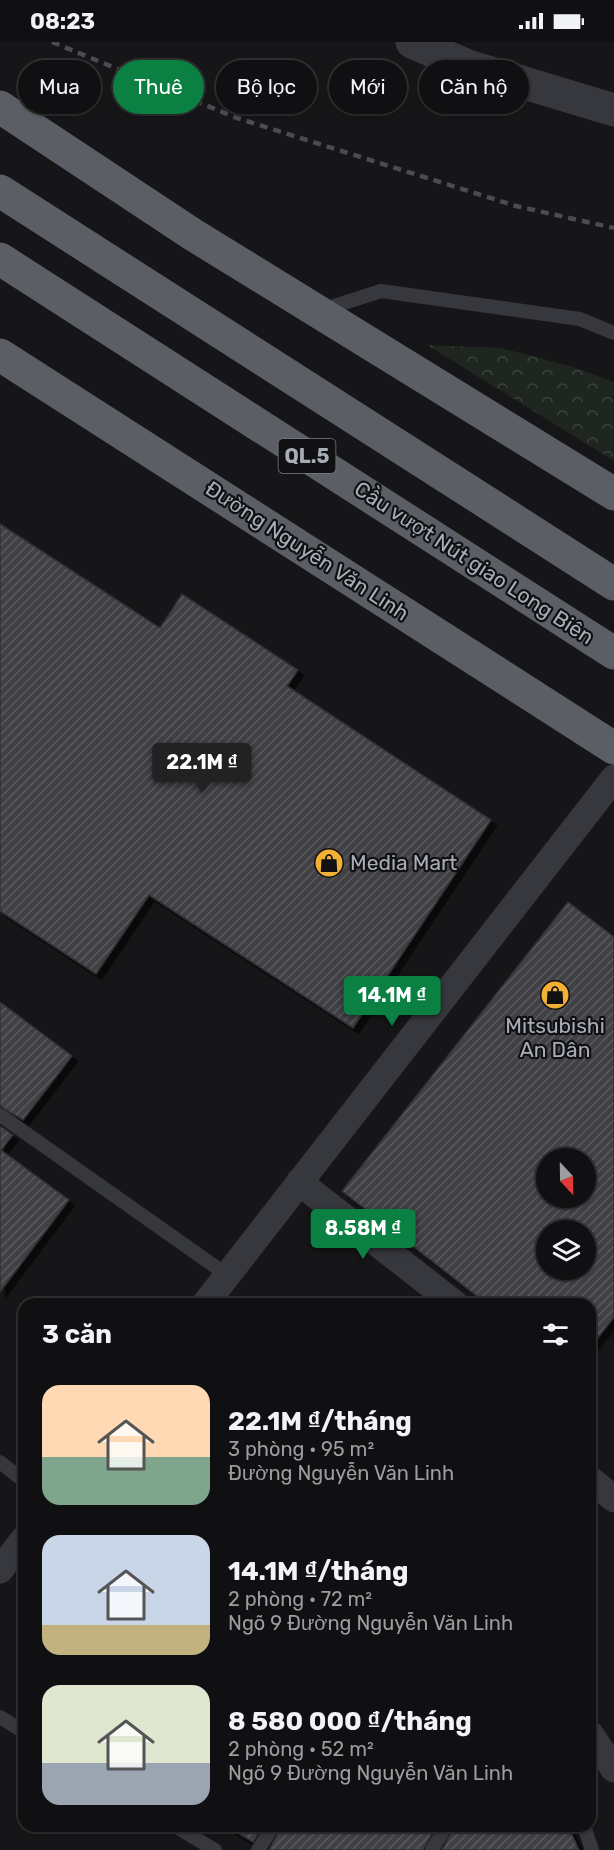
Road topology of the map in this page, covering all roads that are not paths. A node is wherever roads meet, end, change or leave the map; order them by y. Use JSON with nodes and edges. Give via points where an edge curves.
{"nodes":[{"id":1,"x":412,"y":42,"type":"edge"},
{"id":2,"x":0,"y":107,"type":"edge"},
{"id":3,"x":614,"y":110,"type":"edge"},
{"id":4,"x":0,"y":191,"type":"edge"},
{"id":5,"x":0,"y":259,"type":"edge"},
{"id":6,"x":317,"y":311,"type":"junction"},
{"id":7,"x":614,"y":333,"type":"edge"},
{"id":8,"x":0,"y":355,"type":"edge"},
{"id":9,"x":614,"y":494,"type":"edge"},
{"id":10,"x":614,"y":584,"type":"edge"},
{"id":11,"x":614,"y":653,"type":"edge"},
{"id":12,"x":614,"y":748,"type":"edge"},
{"id":13,"x":614,"y":778,"type":"edge"},
{"id":14,"x":0,"y":1115,"type":"edge"},
{"id":15,"x":299,"y":1182,"type":"junction"},
{"id":16,"x":227,"y":1275,"type":"junction"},
{"id":17,"x":210,"y":1298,"type":"edge"},
{"id":18,"x":447,"y":1298,"type":"edge"},
{"id":19,"x":0,"y":1462,"type":"edge"},
{"id":20,"x":18,"y":1476,"type":"edge"},
{"id":21,"x":596,"y":1484,"type":"edge"},
{"id":22,"x":614,"y":1499,"type":"edge"},
{"id":23,"x":18,"y":1547,"type":"edge"},
{"id":24,"x":0,"y":1570,"type":"edge"},
{"id":25,"x":0,"y":1717,"type":"edge"},
{"id":26,"x":18,"y":1728,"type":"edge"},
{"id":27,"x":596,"y":1743,"type":"edge"},
{"id":28,"x":614,"y":1769,"type":"edge"},
{"id":29,"x":185,"y":1832,"type":"edge"},
{"id":30,"x":269,"y":1832,"type":"edge"},
{"id":31,"x":442,"y":1832,"type":"edge"},
{"id":32,"x":586,"y":1832,"type":"edge"},
{"id":33,"x":215,"y":1850,"type":"edge"},
{"id":34,"x":258,"y":1850,"type":"edge"},
{"id":35,"x":432,"y":1850,"type":"edge"},
{"id":36,"x":592,"y":1850,"type":"edge"}],
"edges":[{"from":1,"to":3,"type":"street","via":[[468,66]]},
{"from":2,"to":6,"type":"highway"},
{"from":4,"to":10,"type":"highway","number":"QL.5"},
{"from":5,"to":11,"type":"highway","name":"Cầu vượt Nút giao Long Biên","number":"QL.5"},
{"from":6,"to":7,"type":"lane","via":[[381,291],[579,319]]},
{"from":6,"to":9,"type":"highway"},
{"from":8,"to":12,"type":"highway","name":"Đường Nguyễn Văn Linh"},
{"from":13,"to":15,"type":"street"},
{"from":14,"to":16,"type":"lane"},
{"from":15,"to":16,"type":"street"},
{"from":15,"to":18,"type":"street"},
{"from":16,"to":17,"type":"street"},
{"from":19,"to":20,"type":"lane"},
{"from":21,"to":22,"type":"street"},
{"from":23,"to":24,"type":"street"},
{"from":25,"to":26,"type":"lane"},
{"from":27,"to":28,"type":"street"},
{"from":29,"to":33,"type":"lane"},
{"from":30,"to":34,"type":"lane"},
{"from":31,"to":35,"type":"lane"},
{"from":32,"to":36,"type":"lane"}]}
